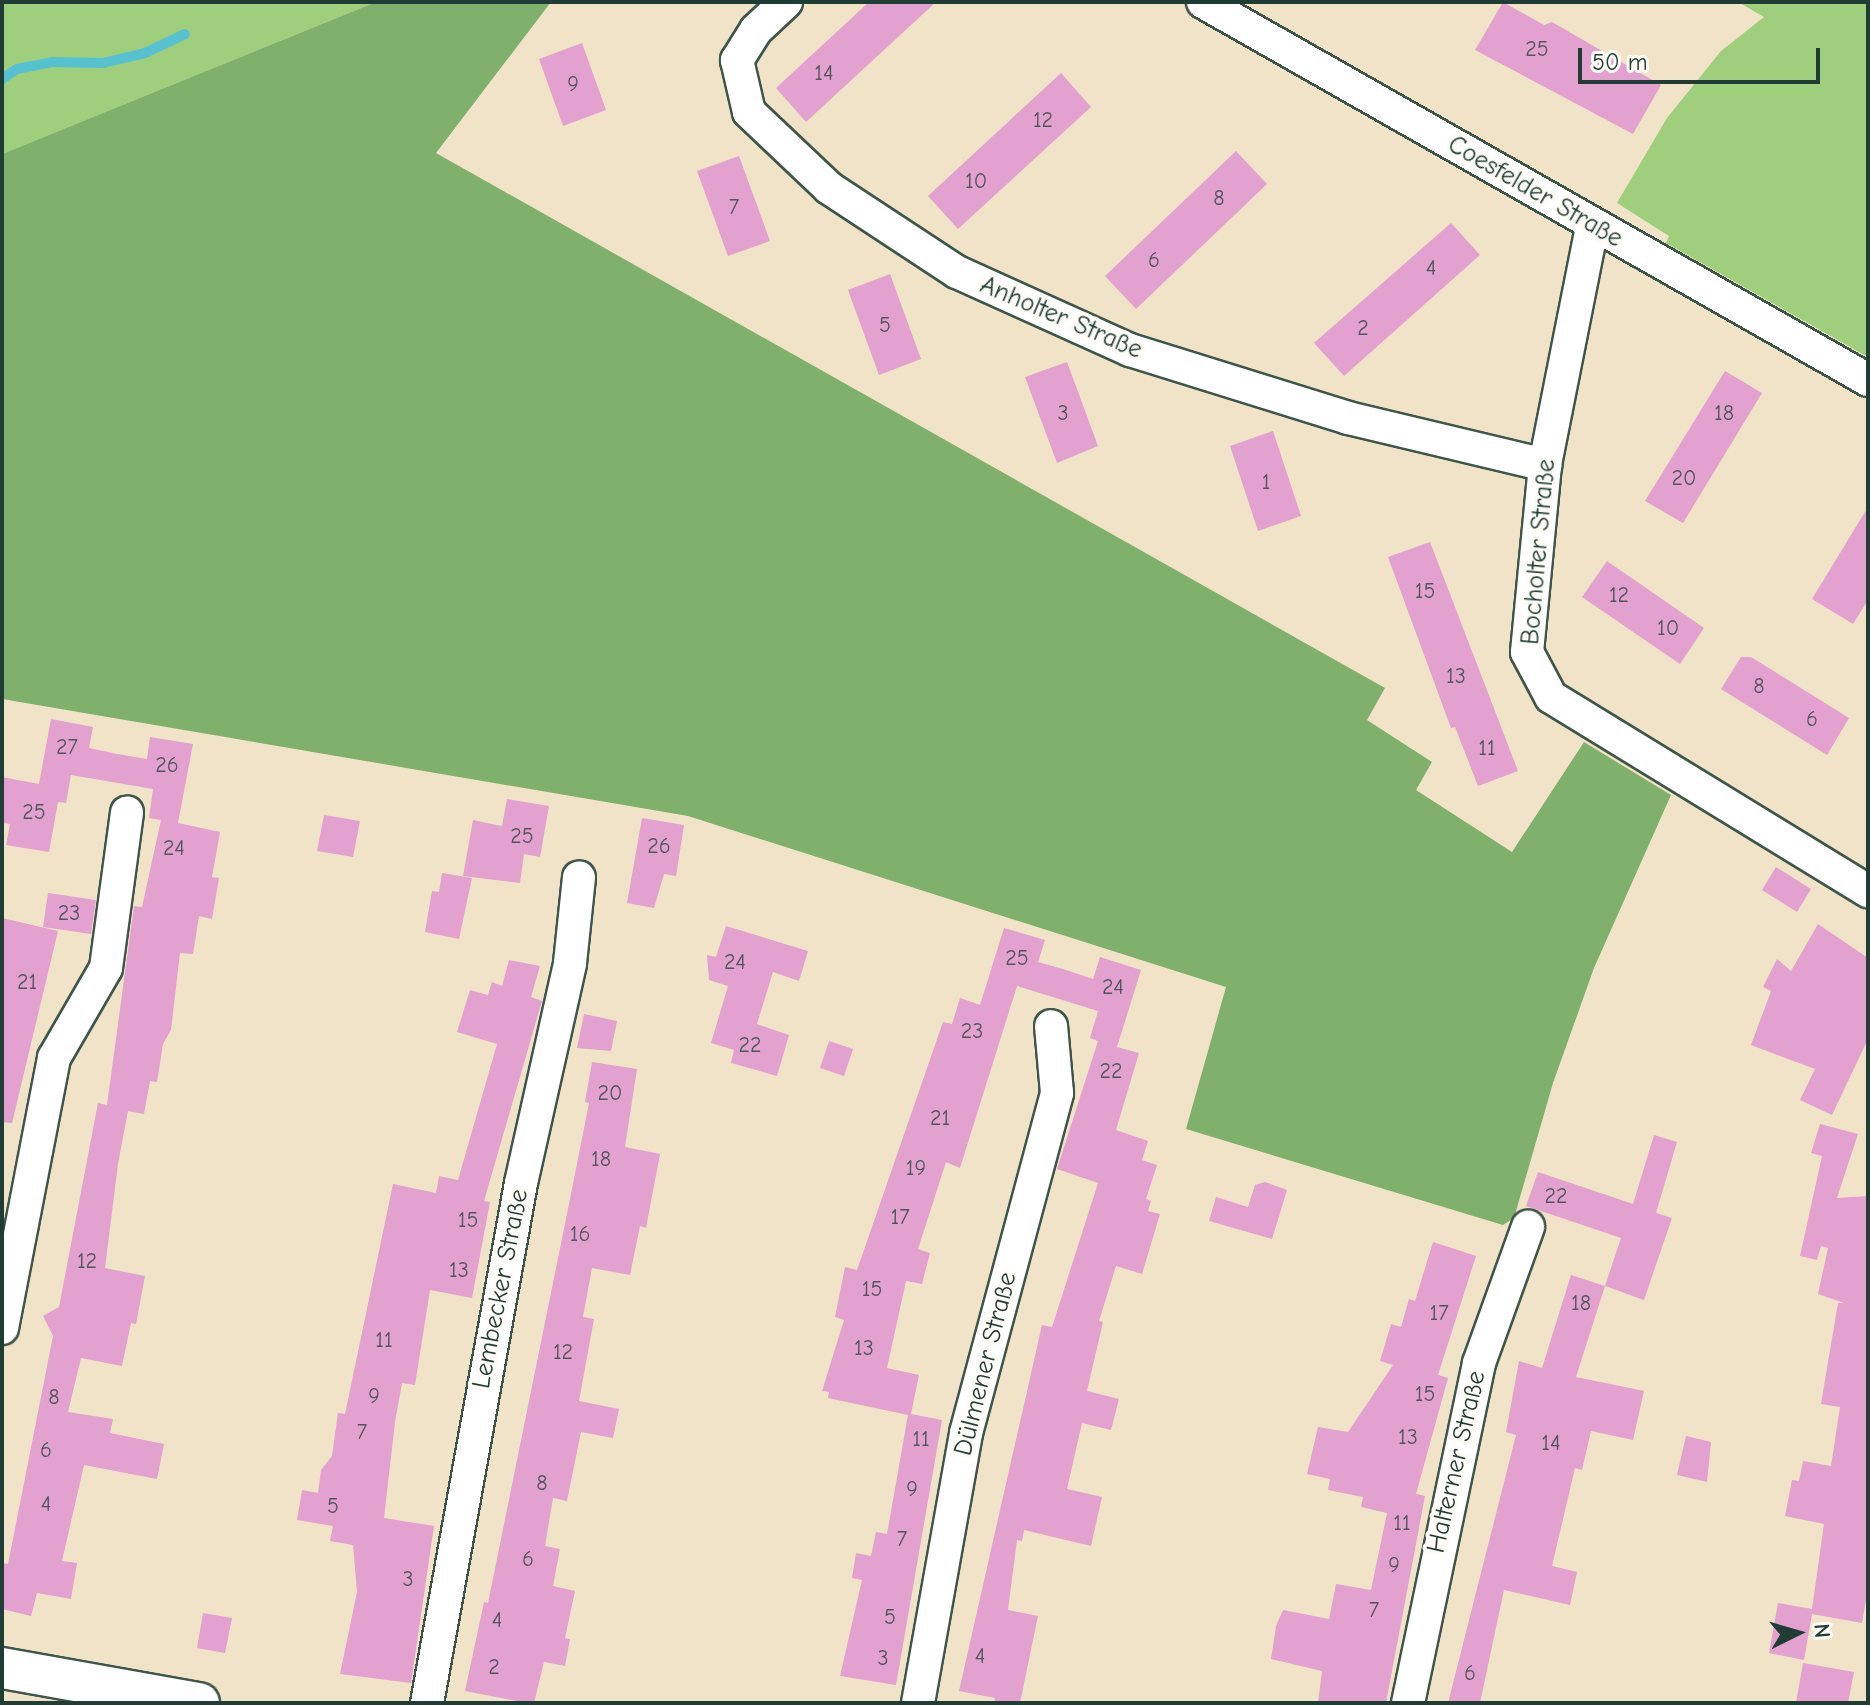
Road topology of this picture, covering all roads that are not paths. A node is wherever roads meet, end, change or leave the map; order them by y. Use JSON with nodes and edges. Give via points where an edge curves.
{"nodes":[{"id":1,"x":786,"y":2,"type":"edge"},
{"id":2,"x":1203,"y":2,"type":"edge"},
{"id":3,"x":1592,"y":227,"type":"junction"},
{"id":4,"x":1868,"y":380,"type":"edge"},
{"id":5,"x":1545,"y":465,"type":"junction"},
{"id":6,"x":127,"y":812,"type":"dead end"},
{"id":7,"x":579,"y":877,"type":"dead end"},
{"id":8,"x":1868,"y":891,"type":"edge"},
{"id":9,"x":1051,"y":1026,"type":"dead end"},
{"id":10,"x":1528,"y":1227,"type":"dead end"},
{"id":11,"x":2,"y":1328,"type":"edge"},
{"id":12,"x":2,"y":1668,"type":"edge"},
{"id":13,"x":199,"y":1703,"type":"edge"},
{"id":14,"x":427,"y":1703,"type":"edge"},
{"id":15,"x":918,"y":1703,"type":"edge"},
{"id":16,"x":1408,"y":1703,"type":"edge"}],
"edges":[{"from":1,"to":5,"type":"street","name":"Anholter Straße","via":[[756,30],[737,60],[749,112],[829,188],[957,272],[1130,350],[1348,418]]},
{"from":2,"to":3,"type":"street","name":"Coesfelder Straße"},
{"from":3,"to":4,"type":"street","name":"Coesfelder Straße","via":[[1753,311]]},
{"from":3,"to":5,"type":"street","name":"Bocholter Straße"},
{"from":5,"to":8,"type":"street","name":"Bocholter Straße","via":[[1527,652],[1551,697]]},
{"from":6,"to":11,"type":"street","via":[[106,968],[54,1058]]},
{"from":7,"to":14,"type":"street","name":"Lembecker Straße","via":[[570,963],[521,1183]]},
{"from":9,"to":15,"type":"street","name":"Dülmener Straße","via":[[1057,1093],[966,1433]]},
{"from":10,"to":16,"type":"street","name":"Halterner Straße","via":[[1479,1363],[1425,1601]]},
{"from":12,"to":13,"type":"street"}]}
